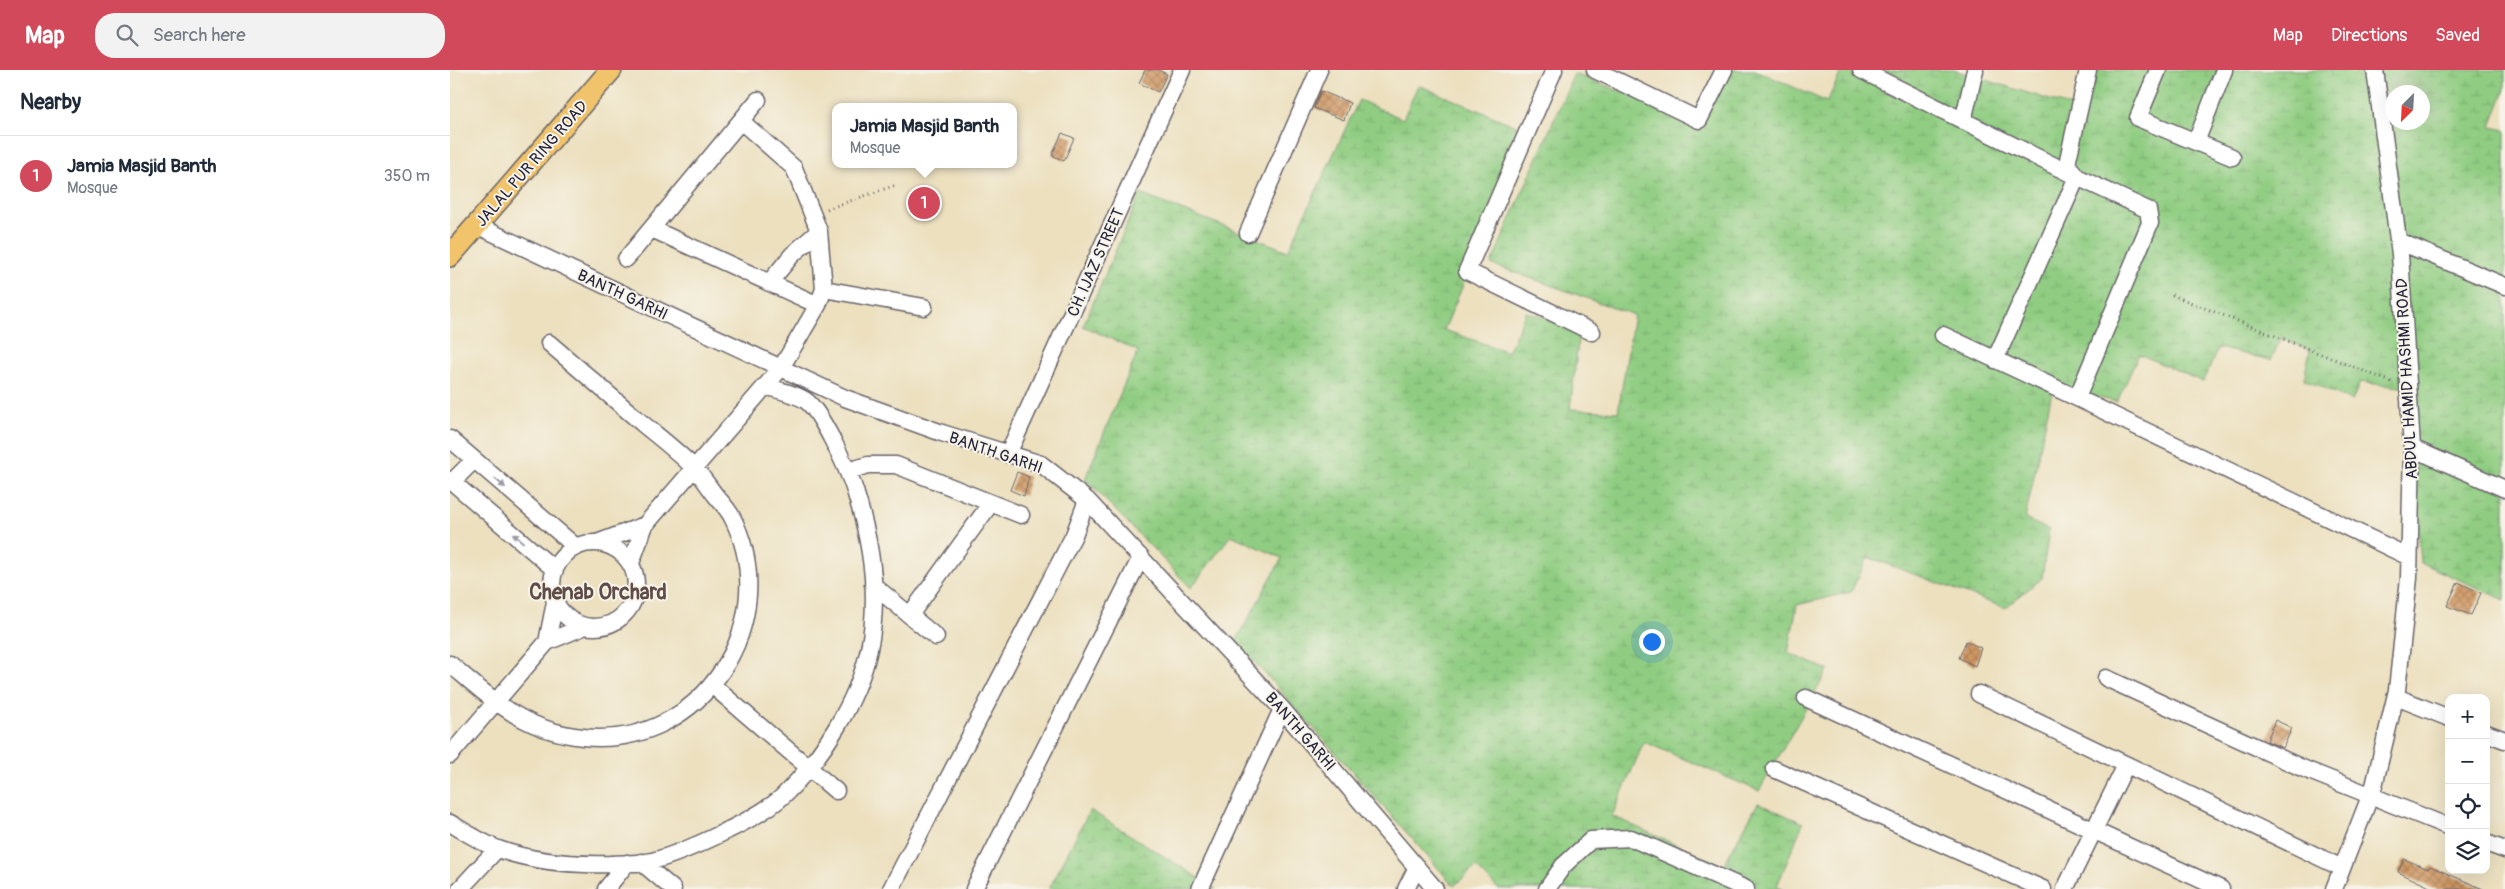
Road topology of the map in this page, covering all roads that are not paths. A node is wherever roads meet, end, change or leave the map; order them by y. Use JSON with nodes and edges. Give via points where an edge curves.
{"nodes":[{"id":1,"x":611,"y":70,"type":"edge"},
{"id":2,"x":1182,"y":70,"type":"edge"},
{"id":3,"x":1318,"y":70,"type":"edge"},
{"id":4,"x":1554,"y":70,"type":"edge"},
{"id":5,"x":1595,"y":70,"type":"edge"},
{"id":6,"x":1724,"y":70,"type":"edge"},
{"id":7,"x":1861,"y":70,"type":"edge"},
{"id":8,"x":1975,"y":70,"type":"edge"},
{"id":9,"x":2088,"y":70,"type":"edge"},
{"id":10,"x":2158,"y":70,"type":"edge"},
{"id":11,"x":2224,"y":70,"type":"edge"},
{"id":12,"x":2375,"y":70,"type":"edge"},
{"id":13,"x":758,"y":100,"type":"dead end"},
{"id":14,"x":740,"y":121,"type":"junction"},
{"id":15,"x":1963,"y":121,"type":"junction"},
{"id":16,"x":2196,"y":142,"type":"junction"},
{"id":17,"x":2232,"y":157,"type":"dead end"},
{"id":18,"x":2077,"y":177,"type":"junction"},
{"id":19,"x":476,"y":225,"type":"junction"},
{"id":20,"x":652,"y":229,"type":"junction"},
{"id":21,"x":819,"y":231,"type":"junction"},
{"id":22,"x":1248,"y":234,"type":"dead end"},
{"id":23,"x":2398,"y":241,"type":"junction"},
{"id":24,"x":450,"y":256,"type":"edge"},
{"id":25,"x":626,"y":259,"type":"dead end"},
{"id":26,"x":769,"y":283,"type":"junction"},
{"id":27,"x":2505,"y":286,"type":"edge"},
{"id":28,"x":824,"y":289,"type":"junction"},
{"id":29,"x":818,"y":306,"type":"junction"},
{"id":30,"x":924,"y":307,"type":"dead end"},
{"id":31,"x":1592,"y":332,"type":"dead end"},
{"id":32,"x":1943,"y":335,"type":"dead end"},
{"id":33,"x":549,"y":344,"type":"dead end"},
{"id":34,"x":1996,"y":360,"type":"junction"},
{"id":35,"x":781,"y":368,"type":"junction"},
{"id":36,"x":765,"y":386,"type":"junction"},
{"id":37,"x":2077,"y":398,"type":"junction"},
{"id":38,"x":450,"y":440,"type":"edge"},
{"id":39,"x":2412,"y":448,"type":"junction"},
{"id":40,"x":1008,"y":454,"type":"junction"},
{"id":41,"x":474,"y":460,"type":"junction"},
{"id":42,"x":694,"y":467,"type":"junction"},
{"id":43,"x":848,"y":471,"type":"junction"},
{"id":44,"x":451,"y":481,"type":"edge"},
{"id":45,"x":2505,"y":489,"type":"edge"},
{"id":46,"x":1087,"y":500,"type":"junction"},
{"id":47,"x":991,"y":503,"type":"junction"},
{"id":48,"x":1021,"y":515,"type":"dead end"},
{"id":49,"x":645,"y":525,"type":"junction"},
{"id":50,"x":597,"y":543,"type":"junction"},
{"id":51,"x":576,"y":548,"type":"junction"},
{"id":52,"x":2409,"y":557,"type":"junction"},
{"id":53,"x":1141,"y":558,"type":"junction"},
{"id":54,"x":631,"y":564,"type":"junction"},
{"id":55,"x":555,"y":570,"type":"junction"},
{"id":56,"x":872,"y":585,"type":"junction"},
{"id":57,"x":555,"y":602,"type":"junction"},
{"id":58,"x":910,"y":615,"type":"junction"},
{"id":59,"x":583,"y":627,"type":"junction"},
{"id":60,"x":936,"y":637,"type":"dead end"},
{"id":61,"x":547,"y":642,"type":"junction"},
{"id":62,"x":450,"y":664,"type":"edge"},
{"id":63,"x":2106,"y":678,"type":"dead end"},
{"id":64,"x":713,"y":686,"type":"junction"},
{"id":65,"x":1979,"y":694,"type":"dead end"},
{"id":66,"x":2396,"y":697,"type":"junction"},
{"id":67,"x":1806,"y":698,"type":"dead end"},
{"id":68,"x":496,"y":702,"type":"junction"},
{"id":69,"x":1282,"y":709,"type":"junction"},
{"id":70,"x":2445,"y":716,"type":"edge"},
{"id":71,"x":2490,"y":734,"type":"edge"},
{"id":72,"x":2505,"y":740,"type":"edge"},
{"id":73,"x":450,"y":755,"type":"edge"},
{"id":74,"x":2126,"y":765,"type":"junction"},
{"id":75,"x":807,"y":767,"type":"junction"},
{"id":76,"x":1774,"y":769,"type":"dead end"},
{"id":77,"x":836,"y":791,"type":"dead end"},
{"id":78,"x":2371,"y":794,"type":"junction"},
{"id":79,"x":450,"y":823,"type":"edge"},
{"id":80,"x":2445,"y":825,"type":"edge"},
{"id":81,"x":2094,"y":830,"type":"junction"},
{"id":82,"x":2490,"y":844,"type":"edge"},
{"id":83,"x":497,"y":849,"type":"junction"},
{"id":84,"x":2505,"y":850,"type":"edge"},
{"id":85,"x":634,"y":862,"type":"junction"},
{"id":86,"x":1417,"y":867,"type":"junction"},
{"id":87,"x":2342,"y":868,"type":"junction"},
{"id":88,"x":460,"y":889,"type":"edge"},
{"id":89,"x":606,"y":889,"type":"edge"},
{"id":90,"x":673,"y":889,"type":"edge"},
{"id":91,"x":891,"y":889,"type":"edge"},
{"id":92,"x":974,"y":889,"type":"edge"},
{"id":93,"x":1200,"y":889,"type":"edge"},
{"id":94,"x":1406,"y":889,"type":"edge"},
{"id":95,"x":1435,"y":889,"type":"edge"},
{"id":96,"x":1547,"y":889,"type":"edge"},
{"id":97,"x":1746,"y":889,"type":"edge"},
{"id":98,"x":2043,"y":889,"type":"edge"},
{"id":99,"x":2065,"y":889,"type":"edge"},
{"id":100,"x":2221,"y":889,"type":"edge"},
{"id":101,"x":2334,"y":889,"type":"edge"}],
"edges":[{"from":1,"to":19,"type":"main road","name":"JALAL PUR RING ROAD"},
{"from":2,"to":40,"type":"street","name":"CH. IJAZ STREET"},
{"from":3,"to":22,"type":"street"},
{"from":4,"to":31,"type":"street","via":[[1467,271]]},
{"from":5,"to":6,"type":"street","via":[[1699,120]]},
{"from":7,"to":15,"type":"street"},
{"from":8,"to":15,"type":"street"},
{"from":9,"to":18,"type":"street","via":[[2067,164]]},
{"from":10,"to":16,"type":"street","via":[[2138,118]]},
{"from":11,"to":16,"type":"street"},
{"from":12,"to":23,"type":"street","name":"ABDUL HAMID HASHMI ROAD"},
{"from":13,"to":14,"type":"street"},
{"from":14,"to":20,"type":"street"},
{"from":14,"to":21,"type":"street","via":[[794,168]]},
{"from":15,"to":18,"type":"street"},
{"from":16,"to":17,"type":"street"},
{"from":18,"to":34,"type":"street"},
{"from":18,"to":37,"type":"street","via":[[2148,210],[2150,223]]},
{"from":19,"to":24,"type":"main road","name":"JALAL PUR RING ROAD"},
{"from":19,"to":35,"type":"street","name":"BANTH GARHI"},
{"from":20,"to":25,"type":"street"},
{"from":20,"to":26,"type":"street"},
{"from":21,"to":26,"type":"street","via":[[792,255]]},
{"from":21,"to":28,"type":"street"},
{"from":23,"to":27,"type":"street"},
{"from":23,"to":39,"type":"street","name":"ABDUL HAMID HASHMI ROAD"},
{"from":26,"to":29,"type":"street"},
{"from":28,"to":29,"type":"street"},
{"from":28,"to":30,"type":"street"},
{"from":29,"to":35,"type":"street"},
{"from":32,"to":34,"type":"street"},
{"from":33,"to":42,"type":"street"},
{"from":34,"to":37,"type":"street"},
{"from":35,"to":36,"type":"street"},
{"from":35,"to":40,"type":"street","name":"BANTH GARHI","via":[[845,398]]},
{"from":36,"to":42,"type":"street"},
{"from":36,"to":43,"type":"street","via":[[806,400],[828,431]]},
{"from":37,"to":52,"type":"street"},
{"from":38,"to":41,"type":"street"},
{"from":39,"to":45,"type":"street"},
{"from":39,"to":52,"type":"street","name":"ABDUL HAMID HASHMI ROAD"},
{"from":40,"to":46,"type":"street","name":"BANTH GARHI","via":[[1041,464]]},
{"from":41,"to":44,"type":"street"},
{"from":41,"to":51,"type":"street","one_way":true},
{"from":42,"to":49,"type":"street"},
{"from":42,"to":64,"type":"street","via":[[732,516],[745,556],[749,584],[740,639]]},
{"from":43,"to":47,"type":"street","via":[[868,465],[896,465]]},
{"from":43,"to":56,"type":"street","via":[[863,515]]},
{"from":55,"to":44,"type":"street","one_way":true},
{"from":46,"to":53,"type":"street","name":"BANTH GARHI"},
{"from":46,"to":91,"type":"street","via":[[1074,535]]},
{"from":47,"to":48,"type":"street"},
{"from":47,"to":58,"type":"street"},
{"from":49,"to":50,"type":"street"},
{"from":49,"to":54,"type":"street"},
{"from":50,"to":51,"type":"street"},
{"from":50,"to":54,"type":"street","via":[[622,553]]},
{"from":51,"to":55,"type":"street","via":[[560,561]]},
{"from":52,"to":66,"type":"street","name":"ABDUL HAMID HASHMI ROAD"},
{"from":53,"to":69,"type":"street","name":"BANTH GARHI"},
{"from":53,"to":92,"type":"street"},
{"from":54,"to":59,"type":"street","via":[[637,579],[636,596],[629,611],[616,623],[600,628]]},
{"from":55,"to":57,"type":"street","via":[[552,586]]},
{"from":56,"to":58,"type":"street"},
{"from":56,"to":75,"type":"street","via":[[874,608],[869,648],[861,676],[848,708]]},
{"from":57,"to":59,"type":"street","via":[[566,618]]},
{"from":57,"to":61,"type":"street"},
{"from":58,"to":60,"type":"street"},
{"from":59,"to":61,"type":"street"},
{"from":61,"to":68,"type":"street"},
{"from":62,"to":68,"type":"street"},
{"from":63,"to":78,"type":"street","via":[[2302,768]]},
{"from":64,"to":68,"type":"street","via":[[682,713],[654,728],[618,737],[584,737],[547,730],[517,717]]},
{"from":64,"to":75,"type":"street"},
{"from":65,"to":74,"type":"street"},
{"from":66,"to":70,"type":"street"},
{"from":66,"to":78,"type":"street","name":"ABDUL HAMID HASHMI ROAD"},
{"from":67,"to":81,"type":"street"},
{"from":68,"to":73,"type":"street"},
{"from":69,"to":86,"type":"street","name":"BANTH GARHI"},
{"from":69,"to":93,"type":"street"},
{"from":71,"to":72,"type":"street"},
{"from":74,"to":81,"type":"street"},
{"from":74,"to":87,"type":"street"},
{"from":75,"to":77,"type":"street"},
{"from":75,"to":85,"type":"street","via":[[782,797],[717,836],[652,861]]},
{"from":76,"to":98,"type":"street"},
{"from":78,"to":80,"type":"street"},
{"from":78,"to":87,"type":"street","name":"ABDUL HAMID HASHMI ROAD"},
{"from":79,"to":83,"type":"street"},
{"from":81,"to":99,"type":"street"},
{"from":81,"to":100,"type":"street"},
{"from":82,"to":84,"type":"street"},
{"from":83,"to":85,"type":"street","via":[[578,865]]},
{"from":83,"to":88,"type":"street"},
{"from":85,"to":89,"type":"street"},
{"from":85,"to":90,"type":"street"},
{"from":86,"to":94,"type":"street"},
{"from":86,"to":95,"type":"street","name":"BANTH GARHI"},
{"from":87,"to":101,"type":"street","name":"ABDUL HAMID HASHMI ROAD"},
{"from":96,"to":97,"type":"street","via":[[1563,866],[1591,840],[1631,838]]}]}
